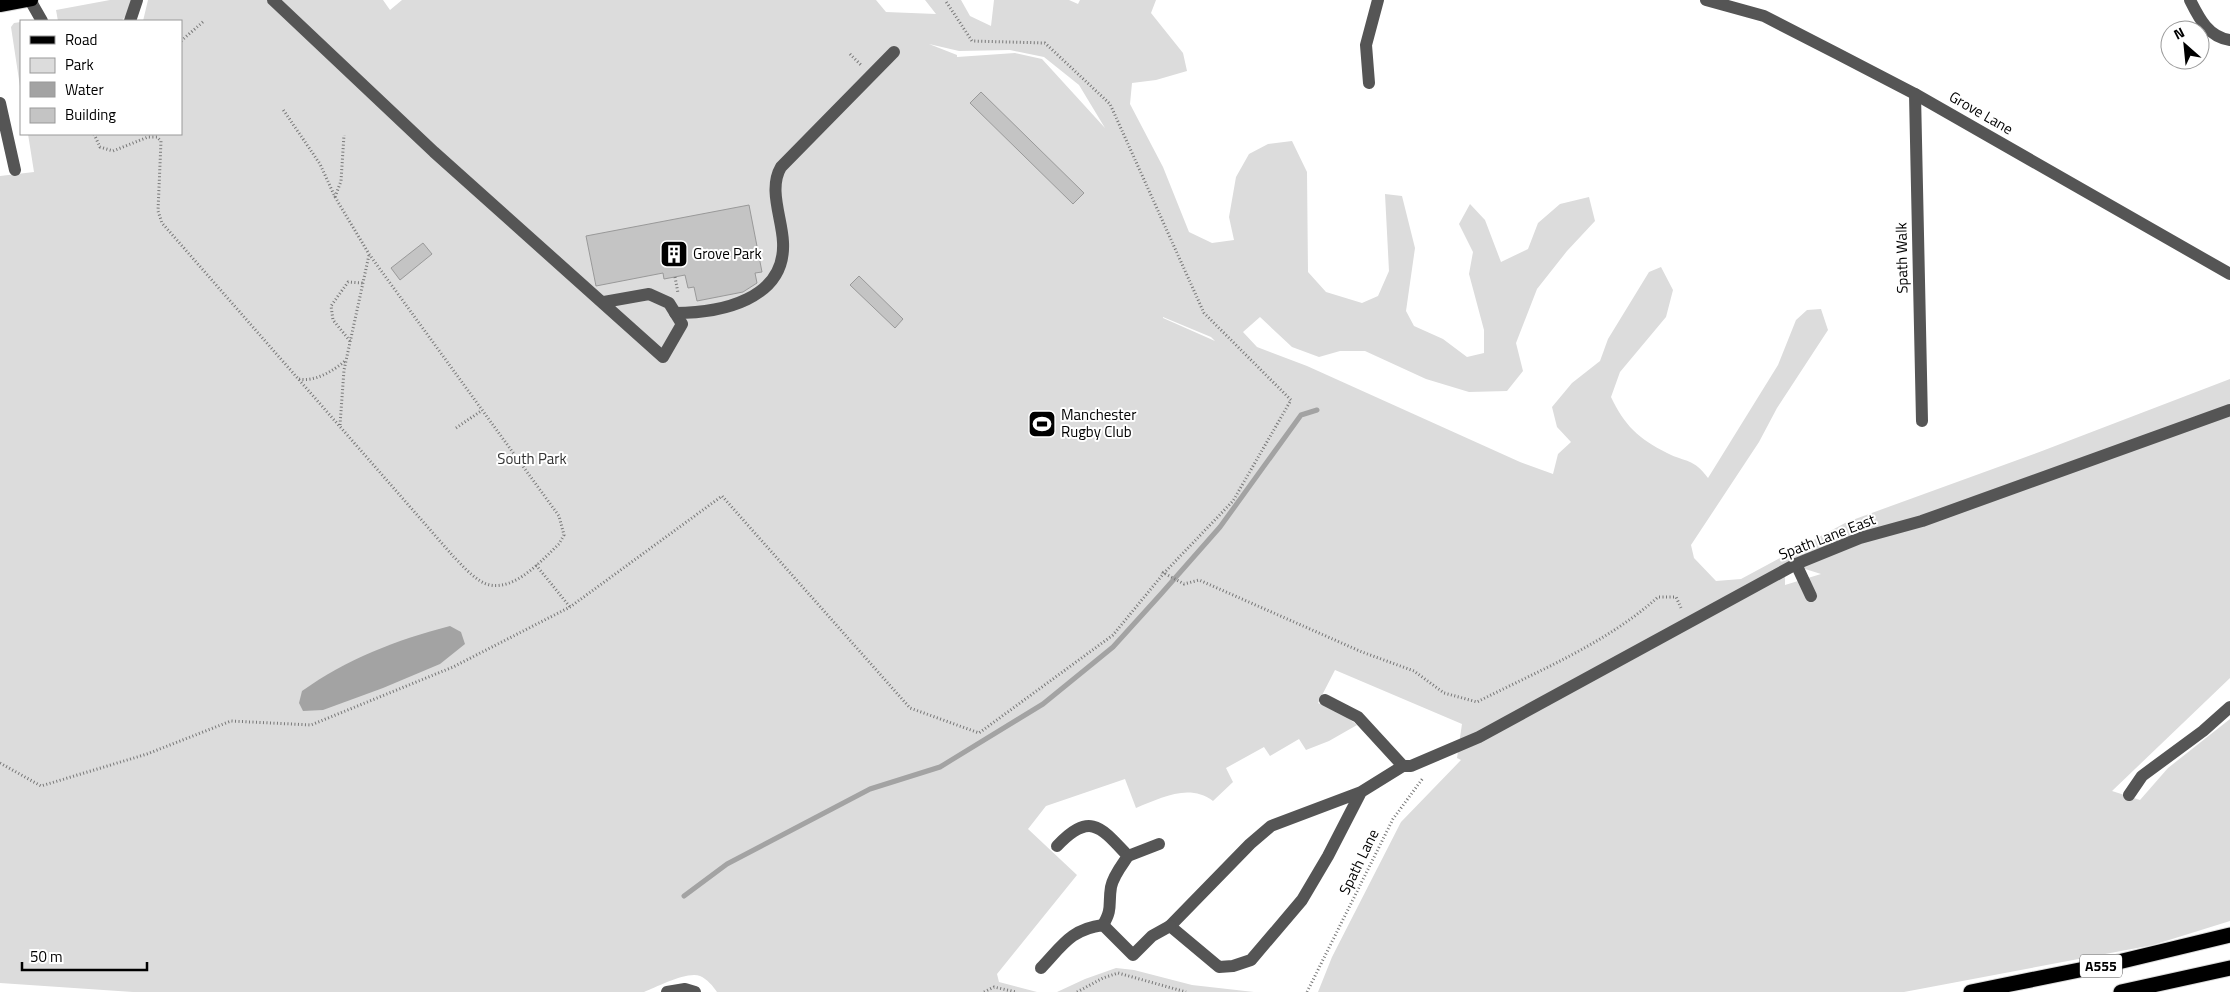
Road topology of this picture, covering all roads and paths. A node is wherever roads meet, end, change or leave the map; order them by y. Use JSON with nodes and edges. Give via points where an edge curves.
{"nodes":[{"id":1,"x":31,"y":0,"type":"edge"},
{"id":2,"x":137,"y":0,"type":"edge"},
{"id":3,"x":273,"y":0,"type":"edge"},
{"id":4,"x":945,"y":0,"type":"edge"},
{"id":5,"x":1378,"y":0,"type":"edge"},
{"id":6,"x":1706,"y":0,"type":"edge"},
{"id":7,"x":2190,"y":0,"type":"edge"},
{"id":8,"x":0,"y":6,"type":"edge"},
{"id":9,"x":41,"y":20,"type":"edge"},
{"id":10,"x":130,"y":20,"type":"edge"},
{"id":11,"x":204,"y":21,"type":"dead end"},
{"id":12,"x":182,"y":40,"type":"edge"},
{"id":13,"x":2230,"y":40,"type":"edge"},
{"id":14,"x":894,"y":52,"type":"dead end"},
{"id":15,"x":1368,"y":83,"type":"dead end"},
{"id":16,"x":1915,"y":94,"type":"junction"},
{"id":17,"x":0,"y":103,"type":"edge"},
{"id":18,"x":282,"y":108,"type":"dead end"},
{"id":19,"x":94,"y":135,"type":"edge"},
{"id":20,"x":344,"y":135,"type":"dead end"},
{"id":21,"x":15,"y":170,"type":"dead end"},
{"id":22,"x":335,"y":197,"type":"junction"},
{"id":23,"x":369,"y":254,"type":"junction"},
{"id":24,"x":2230,"y":274,"type":"edge"},
{"id":25,"x":363,"y":283,"type":"junction"},
{"id":26,"x":604,"y":302,"type":"junction"},
{"id":27,"x":675,"y":313,"type":"junction"},
{"id":28,"x":350,"y":342,"type":"junction"},
{"id":29,"x":346,"y":360,"type":"junction"},
{"id":30,"x":299,"y":378,"type":"junction"},
{"id":31,"x":2230,"y":410,"type":"edge"},
{"id":32,"x":481,"y":411,"type":"junction"},
{"id":33,"x":1922,"y":422,"type":"dead end"},
{"id":34,"x":340,"y":425,"type":"junction"},
{"id":35,"x":456,"y":428,"type":"dead end"},
{"id":36,"x":536,"y":564,"type":"junction"},
{"id":37,"x":1796,"y":564,"type":"junction"},
{"id":38,"x":1164,"y":573,"type":"junction"},
{"id":39,"x":1811,"y":596,"type":"dead end"},
{"id":40,"x":570,"y":607,"type":"junction"},
{"id":41,"x":1690,"y":624,"type":"junction"},
{"id":42,"x":1325,"y":700,"type":"dead end"},
{"id":43,"x":2230,"y":707,"type":"edge"},
{"id":44,"x":0,"y":762,"type":"edge"},
{"id":45,"x":1403,"y":766,"type":"junction"},
{"id":46,"x":1425,"y":775,"type":"dead end"},
{"id":47,"x":1361,"y":792,"type":"junction"},
{"id":48,"x":2129,"y":795,"type":"dead end"},
{"id":49,"x":1159,"y":844,"type":"dead end"},
{"id":50,"x":1057,"y":846,"type":"dead end"},
{"id":51,"x":1128,"y":856,"type":"junction"},
{"id":52,"x":1103,"y":925,"type":"junction"},
{"id":53,"x":1170,"y":926,"type":"junction"},
{"id":54,"x":2230,"y":935,"type":"edge"},
{"id":55,"x":1042,"y":968,"type":"dead end"},
{"id":56,"x":2230,"y":968,"type":"edge"},
{"id":57,"x":668,"y":992,"type":"edge"},
{"id":58,"x":695,"y":992,"type":"edge"},
{"id":59,"x":984,"y":992,"type":"edge"},
{"id":60,"x":1016,"y":992,"type":"edge"},
{"id":61,"x":1077,"y":992,"type":"edge"},
{"id":62,"x":1186,"y":992,"type":"edge"},
{"id":63,"x":1307,"y":992,"type":"edge"},
{"id":64,"x":1971,"y":992,"type":"edge"},
{"id":65,"x":2121,"y":992,"type":"edge"}],
"edges":[{"from":1,"to":8,"type":"main road"},
{"from":1,"to":9,"type":"street"},
{"from":2,"to":10,"type":"street"},
{"from":3,"to":26,"type":"street","via":[[434,152]]},
{"from":4,"to":38,"type":"path","via":[[972,40],[1045,43],[1110,104],[1204,313],[1292,400],[1233,500]]},
{"from":5,"to":15,"type":"street","via":[[1366,45]]},
{"from":6,"to":16,"type":"street","name":"Grove Lane","via":[[1764,16]]},
{"from":7,"to":13,"type":"street","via":[[2199,19],[2211,32]]},
{"from":11,"to":12,"type":"path"},
{"from":14,"to":27,"type":"street","via":[[776,175],[778,223],[783,241],[781,262],[772,281],[756,295],[730,306],[697,313]]},
{"from":16,"to":24,"type":"street","name":"Grove Lane"},
{"from":16,"to":33,"type":"street","name":"Spath Walk"},
{"from":17,"to":21,"type":"street"},
{"from":18,"to":22,"type":"path","via":[[320,164]]},
{"from":19,"to":30,"type":"path","via":[[100,147],[112,151],[148,137],[157,137],[161,141],[158,211],[162,223]]},
{"from":20,"to":22,"type":"path","via":[[341,181]]},
{"from":22,"to":23,"type":"path"},
{"from":23,"to":25,"type":"path"},
{"from":23,"to":32,"type":"path"},
{"from":25,"to":28,"type":"path"},
{"from":25,"to":28,"type":"path","via":[[348,282],[331,306],[333,320]]},
{"from":26,"to":27,"type":"street","via":[[649,294],[670,303]]},
{"from":26,"to":27,"type":"street","via":[[663,357],[682,324]]},
{"from":28,"to":29,"type":"path"},
{"from":29,"to":30,"type":"path","via":[[322,375],[306,380]]},
{"from":29,"to":34,"type":"path"},
{"from":30,"to":34,"type":"path"},
{"from":31,"to":37,"type":"street","name":"Spath Lane East","via":[[1922,521],[1860,538]]},
{"from":32,"to":35,"type":"path"},
{"from":32,"to":36,"type":"path","via":[[560,521],[564,535],[559,544]]},
{"from":34,"to":36,"type":"path","via":[[432,533],[477,578],[489,585],[502,585],[512,582]]},
{"from":36,"to":40,"type":"path"},
{"from":37,"to":39,"type":"street"},
{"from":37,"to":41,"type":"street","name":"Spath Lane East"},
{"from":38,"to":40,"type":"path","via":[[1113,635],[979,733],[910,708],[722,496]]},
{"from":38,"to":41,"type":"path","via":[[1184,584],[1199,580],[1362,652],[1414,670],[1444,693],[1477,702],[1592,643],[1640,614],[1658,597],[1676,597]]},
{"from":40,"to":44,"type":"path","via":[[453,667],[311,725],[231,721],[147,754],[41,786]]},
{"from":41,"to":45,"type":"street","name":"Spath Lane East","via":[[1479,737],[1432,758]]},
{"from":42,"to":45,"type":"street","via":[[1358,717]]},
{"from":43,"to":48,"type":"street","via":[[2142,776]]},
{"from":45,"to":47,"type":"street","name":"Spath Lane East"},
{"from":46,"to":63,"type":"path","name":"Spath Lane","via":[[1393,819]]},
{"from":47,"to":53,"type":"street","name":"Spath Lane East","via":[[1271,826]]},
{"from":47,"to":53,"type":"street","via":[[1302,900],[1251,960],[1219,967]]},
{"from":49,"to":51,"type":"street"},
{"from":50,"to":51,"type":"street","via":[[1076,830],[1096,826]]},
{"from":51,"to":52,"type":"street","via":[[1114,879],[1110,912]]},
{"from":52,"to":53,"type":"street","name":"Spath Lane East","via":[[1134,954],[1152,936]]},
{"from":52,"to":55,"type":"street","via":[[1078,931]]},
{"from":54,"to":64,"type":"highway","number":"A555"},
{"from":56,"to":65,"type":"highway","number":"A555"},
{"from":57,"to":58,"type":"street","via":[[685,989]]},
{"from":59,"to":60,"type":"path","via":[[994,987]]},
{"from":61,"to":62,"type":"path","via":[[1118,974]]}]}
